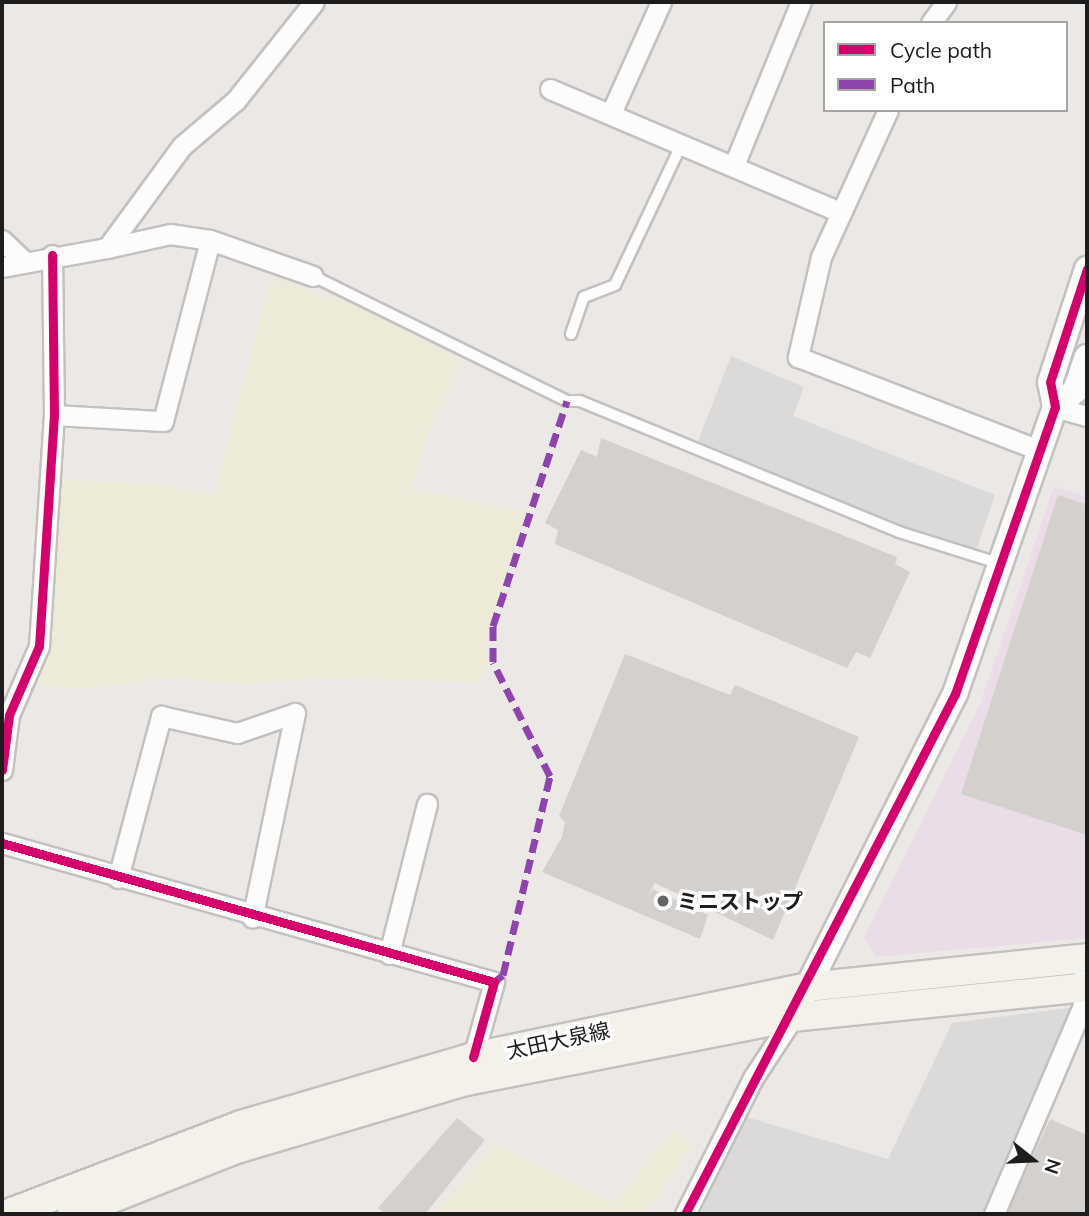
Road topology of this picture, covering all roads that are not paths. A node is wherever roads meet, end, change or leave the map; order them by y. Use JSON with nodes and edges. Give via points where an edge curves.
{"nodes":[{"id":1,"x":314,"y":2,"type":"edge"},
{"id":2,"x":661,"y":2,"type":"edge"},
{"id":3,"x":801,"y":2,"type":"edge"},
{"id":4,"x":946,"y":2,"type":"edge"},
{"id":5,"x":932,"y":21,"type":"edge"},
{"id":6,"x":550,"y":89,"type":"dead end"},
{"id":7,"x":612,"y":111,"type":"junction"},
{"id":8,"x":887,"y":112,"type":"edge"},
{"id":9,"x":682,"y":142,"type":"junction"},
{"id":10,"x":734,"y":165,"type":"junction"},
{"id":11,"x":840,"y":212,"type":"junction"},
{"id":12,"x":2,"y":240,"type":"edge"},
{"id":13,"x":210,"y":240,"type":"junction"},
{"id":14,"x":107,"y":248,"type":"junction"},
{"id":15,"x":52,"y":256,"type":"junction"},
{"id":16,"x":8,"y":267,"type":"edge"},
{"id":17,"x":1087,"y":269,"type":"edge"},
{"id":18,"x":313,"y":276,"type":"joint"},
{"id":19,"x":571,"y":334,"type":"dead end"},
{"id":20,"x":1087,"y":357,"type":"edge"},
{"id":21,"x":1055,"y":407,"type":"junction"},
{"id":22,"x":54,"y":415,"type":"junction"},
{"id":23,"x":1087,"y":416,"type":"edge"},
{"id":24,"x":1039,"y":450,"type":"junction"},
{"id":25,"x":1001,"y":564,"type":"junction"},
{"id":26,"x":2,"y":770,"type":"edge"},
{"id":27,"x":427,"y":804,"type":"dead end"},
{"id":28,"x":2,"y":843,"type":"edge"},
{"id":29,"x":118,"y":878,"type":"junction"},
{"id":30,"x":252,"y":918,"type":"junction"},
{"id":31,"x":390,"y":954,"type":"junction"},
{"id":32,"x":1085,"y":958,"type":"edge"},
{"id":33,"x":808,"y":987,"type":"junction"},
{"id":34,"x":1086,"y":987,"type":"edge"},
{"id":35,"x":793,"y":1017,"type":"junction"},
{"id":36,"x":472,"y":1057,"type":"junction"},
{"id":37,"x":7,"y":1214,"type":"edge"},
{"id":38,"x":72,"y":1214,"type":"edge"},
{"id":39,"x":685,"y":1214,"type":"edge"},
{"id":40,"x":994,"y":1214,"type":"edge"}],
"edges":[{"from":1,"to":14,"type":"street","via":[[236,100],[182,146]]},
{"from":2,"to":7,"type":"street"},
{"from":3,"to":10,"type":"street"},
{"from":4,"to":5,"type":"street"},
{"from":6,"to":7,"type":"street"},
{"from":7,"to":9,"type":"street"},
{"from":8,"to":11,"type":"street"},
{"from":9,"to":10,"type":"street"},
{"from":9,"to":19,"type":"lane","via":[[615,285],[584,297]]},
{"from":10,"to":11,"type":"street"},
{"from":11,"to":24,"type":"street","via":[[821,257],[798,357]]},
{"from":12,"to":16,"type":"street"},
{"from":13,"to":14,"type":"street","via":[[170,234]]},
{"from":13,"to":18,"type":"street"},
{"from":13,"to":22,"type":"street","via":[[163,421]]},
{"from":14,"to":15,"type":"street"},
{"from":15,"to":16,"type":"street"},
{"from":15,"to":22,"type":"street"},
{"from":17,"to":21,"type":"street","via":[[1050,382]]},
{"from":18,"to":25,"type":"lane","via":[[567,401],[580,401],[899,532]]},
{"from":20,"to":21,"type":"street","via":[[1075,391]]},
{"from":21,"to":23,"type":"street"},
{"from":21,"to":24,"type":"street"},
{"from":22,"to":26,"type":"street","via":[[38,646],[9,715]]},
{"from":24,"to":25,"type":"street"},
{"from":25,"to":33,"type":"street","via":[[955,694]]},
{"from":27,"to":31,"type":"street"},
{"from":28,"to":29,"type":"street"},
{"from":29,"to":30,"type":"street"},
{"from":29,"to":30,"type":"street","via":[[161,716],[237,733],[295,713]]},
{"from":30,"to":31,"type":"street"},
{"from":31,"to":36,"type":"street","via":[[494,982]]},
{"from":32,"to":33,"type":"main road","name":"太田大泉線"},
{"from":32,"to":34,"type":"street"},
{"from":33,"to":35,"type":"street"},
{"from":33,"to":36,"type":"main road","name":"太田大泉線"},
{"from":34,"to":35,"type":"main road","name":"太田大泉線"},
{"from":34,"to":40,"type":"street","via":[[1083,1005]]},
{"from":35,"to":38,"type":"main road","name":"太田大泉線","via":[[466,1082],[236,1149]]},
{"from":35,"to":39,"type":"street","via":[[753,1078]]},
{"from":36,"to":37,"type":"main road","name":"太田大泉線","via":[[241,1125]]}]}
